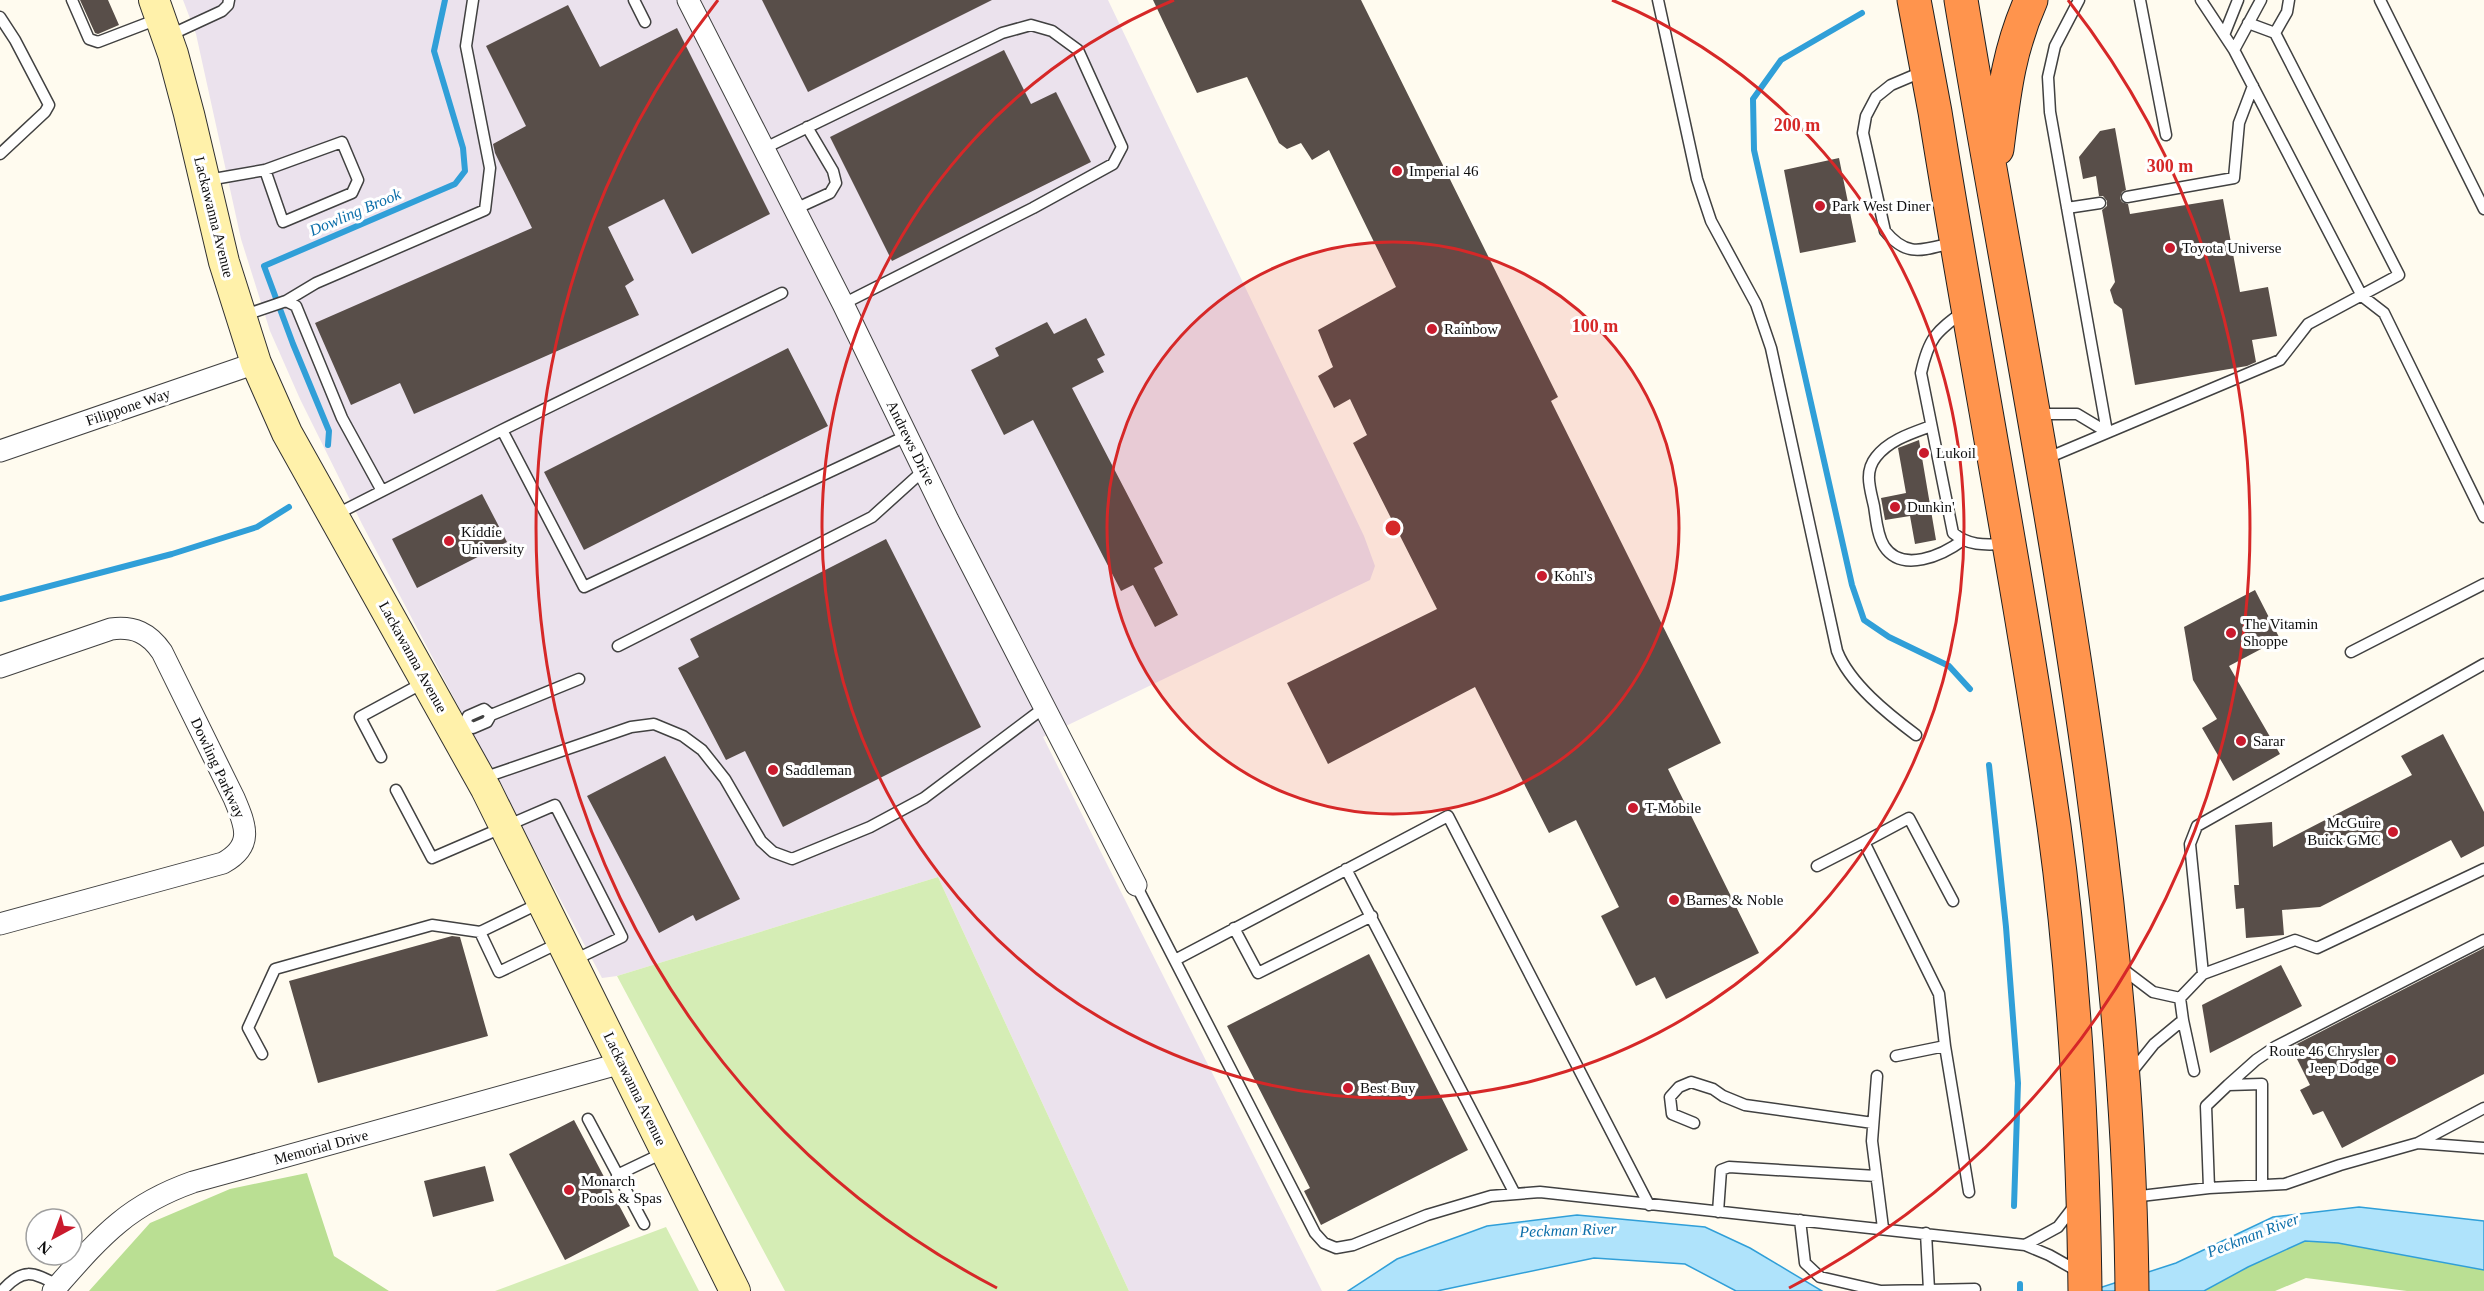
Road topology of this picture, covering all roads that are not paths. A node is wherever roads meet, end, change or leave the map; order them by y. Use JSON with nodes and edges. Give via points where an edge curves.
{"nodes":[{"id":1,"x":72,"y":0,"type":"edge"},
{"id":2,"x":229,"y":0,"type":"edge"},
{"id":3,"x":473,"y":0,"type":"edge"},
{"id":4,"x":634,"y":0,"type":"edge"},
{"id":5,"x":688,"y":0,"type":"edge"},
{"id":6,"x":1914,"y":0,"type":"edge"},
{"id":7,"x":1961,"y":0,"type":"edge"},
{"id":8,"x":2031,"y":0,"type":"edge"},
{"id":9,"x":2079,"y":0,"type":"edge"},
{"id":10,"x":2140,"y":0,"type":"edge"},
{"id":11,"x":2201,"y":0,"type":"edge"},
{"id":12,"x":2238,"y":0,"type":"edge"},
{"id":13,"x":2261,"y":0,"type":"edge"},
{"id":14,"x":2289,"y":0,"type":"edge"},
{"id":15,"x":2379,"y":0,"type":"edge"},
{"id":16,"x":1660,"y":1,"type":"edge"},
{"id":17,"x":0,"y":17,"type":"edge"},
{"id":18,"x":161,"y":18,"type":"edge"},
{"id":19,"x":645,"y":22,"type":"dead end"},
{"id":20,"x":2248,"y":22,"type":"junction"},
{"id":21,"x":2275,"y":33,"type":"junction"},
{"id":22,"x":2224,"y":35,"type":"junction"},
{"id":23,"x":2234,"y":50,"type":"junction"},
{"id":24,"x":1927,"y":69,"type":"junction"},
{"id":25,"x":2253,"y":86,"type":"junction"},
{"id":26,"x":807,"y":126,"type":"junction"},
{"id":27,"x":2166,"y":135,"type":"dead end"},
{"id":28,"x":765,"y":148,"type":"junction"},
{"id":29,"x":0,"y":154,"type":"edge"},
{"id":30,"x":264,"y":170,"type":"junction"},
{"id":31,"x":205,"y":180,"type":"junction"},
{"id":32,"x":1992,"y":187,"type":"junction"},
{"id":33,"x":2127,"y":196,"type":"dead end"},
{"id":34,"x":2100,"y":203,"type":"dead end"},
{"id":35,"x":2067,"y":208,"type":"junction"},
{"id":36,"x":795,"y":209,"type":"junction"},
{"id":37,"x":2484,"y":209,"type":"edge"},
{"id":38,"x":1956,"y":242,"type":"junction"},
{"id":39,"x":782,"y":293,"type":"dead end"},
{"id":40,"x":2362,"y":296,"type":"junction"},
{"id":41,"x":286,"y":301,"type":"junction"},
{"id":42,"x":843,"y":304,"type":"junction"},
{"id":43,"x":1967,"y":309,"type":"junction"},
{"id":44,"x":242,"y":316,"type":"junction"},
{"id":45,"x":256,"y":363,"type":"junction"},
{"id":46,"x":2032,"y":414,"type":"junction"},
{"id":47,"x":1931,"y":426,"type":"junction"},
{"id":48,"x":502,"y":429,"type":"junction"},
{"id":49,"x":2107,"y":432,"type":"junction"},
{"id":50,"x":906,"y":436,"type":"junction"},
{"id":51,"x":0,"y":451,"type":"edge"},
{"id":52,"x":2040,"y":461,"type":"junction"},
{"id":53,"x":924,"y":470,"type":"junction"},
{"id":54,"x":382,"y":491,"type":"junction"},
{"id":55,"x":334,"y":516,"type":"junction"},
{"id":56,"x":2484,"y":517,"type":"edge"},
{"id":57,"x":1963,"y":540,"type":"junction"},
{"id":58,"x":2008,"y":544,"type":"junction"},
{"id":59,"x":2484,"y":584,"type":"edge"},
{"id":60,"x":618,"y":646,"type":"dead end"},
{"id":61,"x":2351,"y":652,"type":"dead end"},
{"id":62,"x":2484,"y":664,"type":"edge"},
{"id":63,"x":0,"y":667,"type":"edge"},
{"id":64,"x":579,"y":679,"type":"dead end"},
{"id":65,"x":426,"y":681,"type":"junction"},
{"id":66,"x":1045,"y":707,"type":"junction"},
{"id":67,"x":459,"y":726,"type":"junction"},
{"id":68,"x":1916,"y":735,"type":"dead end"},
{"id":69,"x":381,"y":757,"type":"dead end"},
{"id":70,"x":480,"y":779,"type":"junction"},
{"id":71,"x":396,"y":790,"type":"dead end"},
{"id":72,"x":504,"y":826,"type":"junction"},
{"id":73,"x":1864,"y":842,"type":"junction"},
{"id":74,"x":1817,"y":866,"type":"dead end"},
{"id":75,"x":1346,"y":869,"type":"junction"},
{"id":76,"x":2484,"y":869,"type":"edge"},
{"id":77,"x":1136,"y":885,"type":"joint"},
{"id":78,"x":1953,"y":901,"type":"dead end"},
{"id":79,"x":542,"y":902,"type":"junction"},
{"id":80,"x":1372,"y":916,"type":"junction"},
{"id":81,"x":0,"y":924,"type":"edge"},
{"id":82,"x":1234,"y":928,"type":"junction"},
{"id":83,"x":480,"y":932,"type":"junction"},
{"id":84,"x":2484,"y":940,"type":"edge"},
{"id":85,"x":567,"y":952,"type":"junction"},
{"id":86,"x":1175,"y":960,"type":"junction"},
{"id":87,"x":2115,"y":963,"type":"junction"},
{"id":88,"x":2203,"y":974,"type":"junction"},
{"id":89,"x":2180,"y":998,"type":"junction"},
{"id":90,"x":2183,"y":1020,"type":"junction"},
{"id":91,"x":1945,"y":1046,"type":"junction"},
{"id":92,"x":262,"y":1054,"type":"dead end"},
{"id":93,"x":1896,"y":1056,"type":"dead end"},
{"id":94,"x":622,"y":1063,"type":"junction"},
{"id":95,"x":2194,"y":1071,"type":"dead end"},
{"id":96,"x":1877,"y":1076,"type":"dead end"},
{"id":97,"x":2124,"y":1082,"type":"junction"},
{"id":98,"x":2229,"y":1085,"type":"junction"},
{"id":99,"x":2484,"y":1108,"type":"edge"},
{"id":100,"x":588,"y":1119,"type":"dead end"},
{"id":101,"x":1694,"y":1123,"type":"dead end"},
{"id":102,"x":1873,"y":1123,"type":"junction"},
{"id":103,"x":2418,"y":1143,"type":"junction"},
{"id":104,"x":2484,"y":1148,"type":"edge"},
{"id":105,"x":666,"y":1151,"type":"junction"},
{"id":106,"x":617,"y":1175,"type":"junction"},
{"id":107,"x":1876,"y":1176,"type":"junction"},
{"id":108,"x":2262,"y":1184,"type":"junction"},
{"id":109,"x":2209,"y":1188,"type":"junction"},
{"id":110,"x":1969,"y":1192,"type":"dead end"},
{"id":111,"x":1515,"y":1194,"type":"junction"},
{"id":112,"x":2083,"y":1195,"type":"junction"},
{"id":113,"x":2128,"y":1198,"type":"junction"},
{"id":114,"x":1649,"y":1205,"type":"junction"},
{"id":115,"x":1718,"y":1212,"type":"junction"},
{"id":116,"x":1800,"y":1220,"type":"junction"},
{"id":117,"x":644,"y":1224,"type":"dead end"},
{"id":118,"x":1883,"y":1228,"type":"junction"},
{"id":119,"x":1926,"y":1233,"type":"junction"},
{"id":120,"x":2025,"y":1245,"type":"junction"},
{"id":121,"x":2132,"y":1276,"type":"edge"},
{"id":122,"x":2085,"y":1283,"type":"edge"},
{"id":123,"x":56,"y":1288,"type":"edge"},
{"id":124,"x":1975,"y":1289,"type":"dead end"},
{"id":125,"x":1929,"y":1290,"type":"edge"},
{"id":126,"x":2,"y":1291,"type":"edge"},
{"id":127,"x":735,"y":1291,"type":"edge"}],
"edges":[{"from":1,"to":18,"type":"lane","via":[[89,39],[98,42]]},
{"from":2,"to":18,"type":"lane","via":[[222,11]]},
{"from":3,"to":41,"type":"lane","via":[[466,46],[490,168],[485,210],[316,283]]},
{"from":4,"to":19,"type":"lane"},
{"from":5,"to":28,"type":"street","name":"Andrews Drive"},
{"from":6,"to":24,"type":"highway"},
{"from":7,"to":32,"type":"highway"},
{"from":8,"to":32,"type":"highway","via":[[2013,45],[2004,86]]},
{"from":9,"to":35,"type":"lane","via":[[2055,46],[2048,77],[2050,112]]},
{"from":10,"to":27,"type":"lane"},
{"from":11,"to":22,"type":"lane"},
{"from":12,"to":22,"type":"lane"},
{"from":13,"to":20,"type":"lane"},
{"from":14,"to":21,"type":"lane"},
{"from":15,"to":37,"type":"lane"},
{"from":16,"to":68,"type":"lane","via":[[1697,179],[1712,221],[1756,304],[1771,348],[1841,660],[1886,713]]},
{"from":17,"to":29,"type":"lane","via":[[49,105]]},
{"from":18,"to":31,"type":"street","name":"Lackawanna Avenue"},
{"from":20,"to":21,"type":"lane"},
{"from":20,"to":23,"type":"lane"},
{"from":21,"to":40,"type":"lane","via":[[2399,275]]},
{"from":22,"to":23,"type":"lane"},
{"from":23,"to":25,"type":"lane"},
{"from":24,"to":38,"type":"highway"},
{"from":24,"to":38,"type":"lane","via":[[1891,85],[1876,97],[1863,133],[1885,231],[1894,243],[1920,250]]},
{"from":25,"to":33,"type":"lane","via":[[2239,123],[2234,178]]},
{"from":25,"to":40,"type":"lane"},
{"from":26,"to":28,"type":"lane"},
{"from":26,"to":36,"type":"lane","via":[[836,183],[830,193]]},
{"from":26,"to":42,"type":"lane","via":[[1002,33],[1031,25],[1052,31],[1078,50],[1122,147],[1113,164]]},
{"from":28,"to":36,"type":"street","name":"Andrews Drive"},
{"from":30,"to":30,"type":"lane","via":[[342,142],[358,180],[352,194],[283,222]]},
{"from":30,"to":31,"type":"lane"},
{"from":31,"to":44,"type":"street","name":"Lackawanna Avenue","via":[[224,262]]},
{"from":32,"to":46,"type":"highway"},
{"from":34,"to":35,"type":"lane"},
{"from":35,"to":49,"type":"lane"},
{"from":36,"to":42,"type":"street","name":"Andrews Drive"},
{"from":38,"to":43,"type":"highway"},
{"from":39,"to":48,"type":"lane"},
{"from":40,"to":49,"type":"lane","via":[[2308,324],[2280,360]]},
{"from":40,"to":56,"type":"lane","via":[[2384,313]]},
{"from":41,"to":44,"type":"lane"},
{"from":41,"to":54,"type":"lane","via":[[296,306],[342,418]]},
{"from":42,"to":50,"type":"street","name":"Andrews Drive"},
{"from":43,"to":47,"type":"lane","via":[[1937,332],[1925,354],[1921,373]]},
{"from":43,"to":58,"type":"highway"},
{"from":44,"to":45,"type":"street","name":"Lackawanna Avenue"},
{"from":45,"to":51,"type":"street","name":"Filippone Way"},
{"from":45,"to":55,"type":"street","name":"Lackawanna Avenue","via":[[287,433]]},
{"from":46,"to":49,"type":"lane","via":[[2077,414]]},
{"from":46,"to":52,"type":"highway"},
{"from":47,"to":57,"type":"lane","via":[[1953,532]]},
{"from":47,"to":57,"type":"lane","via":[[1884,448],[1869,468],[1880,535],[1884,546],[1903,560],[1940,555]]},
{"from":48,"to":50,"type":"lane","via":[[584,587]]},
{"from":48,"to":54,"type":"lane"},
{"from":49,"to":52,"type":"lane"},
{"from":50,"to":53,"type":"street","name":"Andrews Drive"},
{"from":52,"to":87,"type":"highway","via":[[2094,786]]},
{"from":53,"to":60,"type":"lane","via":[[872,517]]},
{"from":53,"to":66,"type":"street","name":"Andrews Drive"},
{"from":54,"to":55,"type":"lane"},
{"from":55,"to":65,"type":"street","name":"Lackawanna Avenue"},
{"from":57,"to":58,"type":"lane","via":[[1980,546]]},
{"from":58,"to":112,"type":"highway","via":[[2054,827],[2075,1045]]},
{"from":59,"to":61,"type":"lane"},
{"from":62,"to":88,"type":"lane","via":[[2197,826],[2190,844]]},
{"from":63,"to":81,"type":"street","name":"Dowling Parkway","via":[[111,629],[126,627],[147,635],[162,652],[234,798],[245,833],[242,847],[223,863]]},
{"from":64,"to":67,"type":"lane","via":[[491,715],[484,710],[468,716]]},
{"from":65,"to":67,"type":"street","name":"Lackawanna Avenue"},
{"from":65,"to":69,"type":"lane","via":[[360,717]]},
{"from":66,"to":70,"type":"lane","via":[[924,798],[792,859],[760,842],[725,779],[702,750],[683,736],[654,724],[631,727]]},
{"from":66,"to":77,"type":"street","name":"Andrews Drive"},
{"from":67,"to":70,"type":"street","name":"Lackawanna Avenue"},
{"from":70,"to":72,"type":"street","name":"Lackawanna Avenue"},
{"from":71,"to":72,"type":"lane","via":[[432,858]]},
{"from":72,"to":79,"type":"street","name":"Lackawanna Avenue"},
{"from":72,"to":85,"type":"lane","via":[[555,805],[622,937]]},
{"from":73,"to":74,"type":"lane"},
{"from":73,"to":78,"type":"lane","via":[[1909,818]]},
{"from":73,"to":91,"type":"lane","via":[[1939,994]]},
{"from":75,"to":80,"type":"lane"},
{"from":75,"to":82,"type":"lane"},
{"from":75,"to":114,"type":"lane","via":[[1448,816]]},
{"from":76,"to":88,"type":"lane","via":[[2317,948],[2295,940]]},
{"from":77,"to":86,"type":"lane"},
{"from":79,"to":83,"type":"lane"},
{"from":79,"to":85,"type":"street","name":"Lackawanna Avenue"},
{"from":80,"to":82,"type":"lane","via":[[1258,973]]},
{"from":80,"to":111,"type":"lane"},
{"from":82,"to":86,"type":"lane"},
{"from":83,"to":85,"type":"lane","via":[[499,972]]},
{"from":83,"to":92,"type":"lane","via":[[432,925],[275,969],[248,1028]]},
{"from":84,"to":98,"type":"lane","via":[[2275,1047]]},
{"from":85,"to":94,"type":"street","name":"Lackawanna Avenue"},
{"from":86,"to":111,"type":"lane","via":[[1315,1233],[1324,1243],[1336,1248],[1353,1245],[1438,1212],[1491,1196]]},
{"from":87,"to":89,"type":"lane","via":[[2153,992]]},
{"from":87,"to":97,"type":"highway"},
{"from":88,"to":89,"type":"lane"},
{"from":89,"to":90,"type":"lane"},
{"from":90,"to":95,"type":"lane"},
{"from":90,"to":97,"type":"lane","via":[[2154,1044]]},
{"from":91,"to":93,"type":"lane"},
{"from":91,"to":110,"type":"lane"},
{"from":94,"to":105,"type":"street","name":"Lackawanna Avenue"},
{"from":94,"to":123,"type":"street","name":"Memorial Drive","via":[[164,1192],[118,1221]]},
{"from":96,"to":102,"type":"lane"},
{"from":97,"to":113,"type":"highway"},
{"from":98,"to":108,"type":"lane","via":[[2262,1084]]},
{"from":98,"to":109,"type":"lane","via":[[2206,1106]]},
{"from":99,"to":103,"type":"lane"},
{"from":100,"to":106,"type":"lane"},
{"from":101,"to":102,"type":"lane","via":[[1672,1114],[1670,1097],[1679,1087],[1691,1083],[1745,1105]]},
{"from":102,"to":107,"type":"lane"},
{"from":103,"to":104,"type":"lane"},
{"from":103,"to":108,"type":"lane","via":[[2285,1184]]},
{"from":105,"to":106,"type":"lane"},
{"from":105,"to":127,"type":"street","name":"Lackawanna Avenue"},
{"from":106,"to":117,"type":"lane"},
{"from":107,"to":115,"type":"lane","via":[[1729,1167],[1721,1170]]},
{"from":107,"to":118,"type":"lane"},
{"from":108,"to":109,"type":"lane"},
{"from":109,"to":113,"type":"lane"},
{"from":111,"to":114,"type":"lane","via":[[1540,1192]]},
{"from":112,"to":120,"type":"lane","via":[[2058,1227]]},
{"from":112,"to":122,"type":"highway"},
{"from":113,"to":121,"type":"highway"},
{"from":114,"to":115,"type":"lane"},
{"from":115,"to":116,"type":"lane"},
{"from":116,"to":118,"type":"lane"},
{"from":116,"to":125,"type":"lane","via":[[1805,1263],[1820,1277],[1881,1291]]},
{"from":118,"to":119,"type":"lane"},
{"from":119,"to":120,"type":"lane"},
{"from":119,"to":125,"type":"lane"},
{"from":120,"to":122,"type":"lane","via":[[2049,1255]]},
{"from":123,"to":126,"type":"lane","via":[[33,1273],[19,1275]]},
{"from":124,"to":125,"type":"lane"}]}
